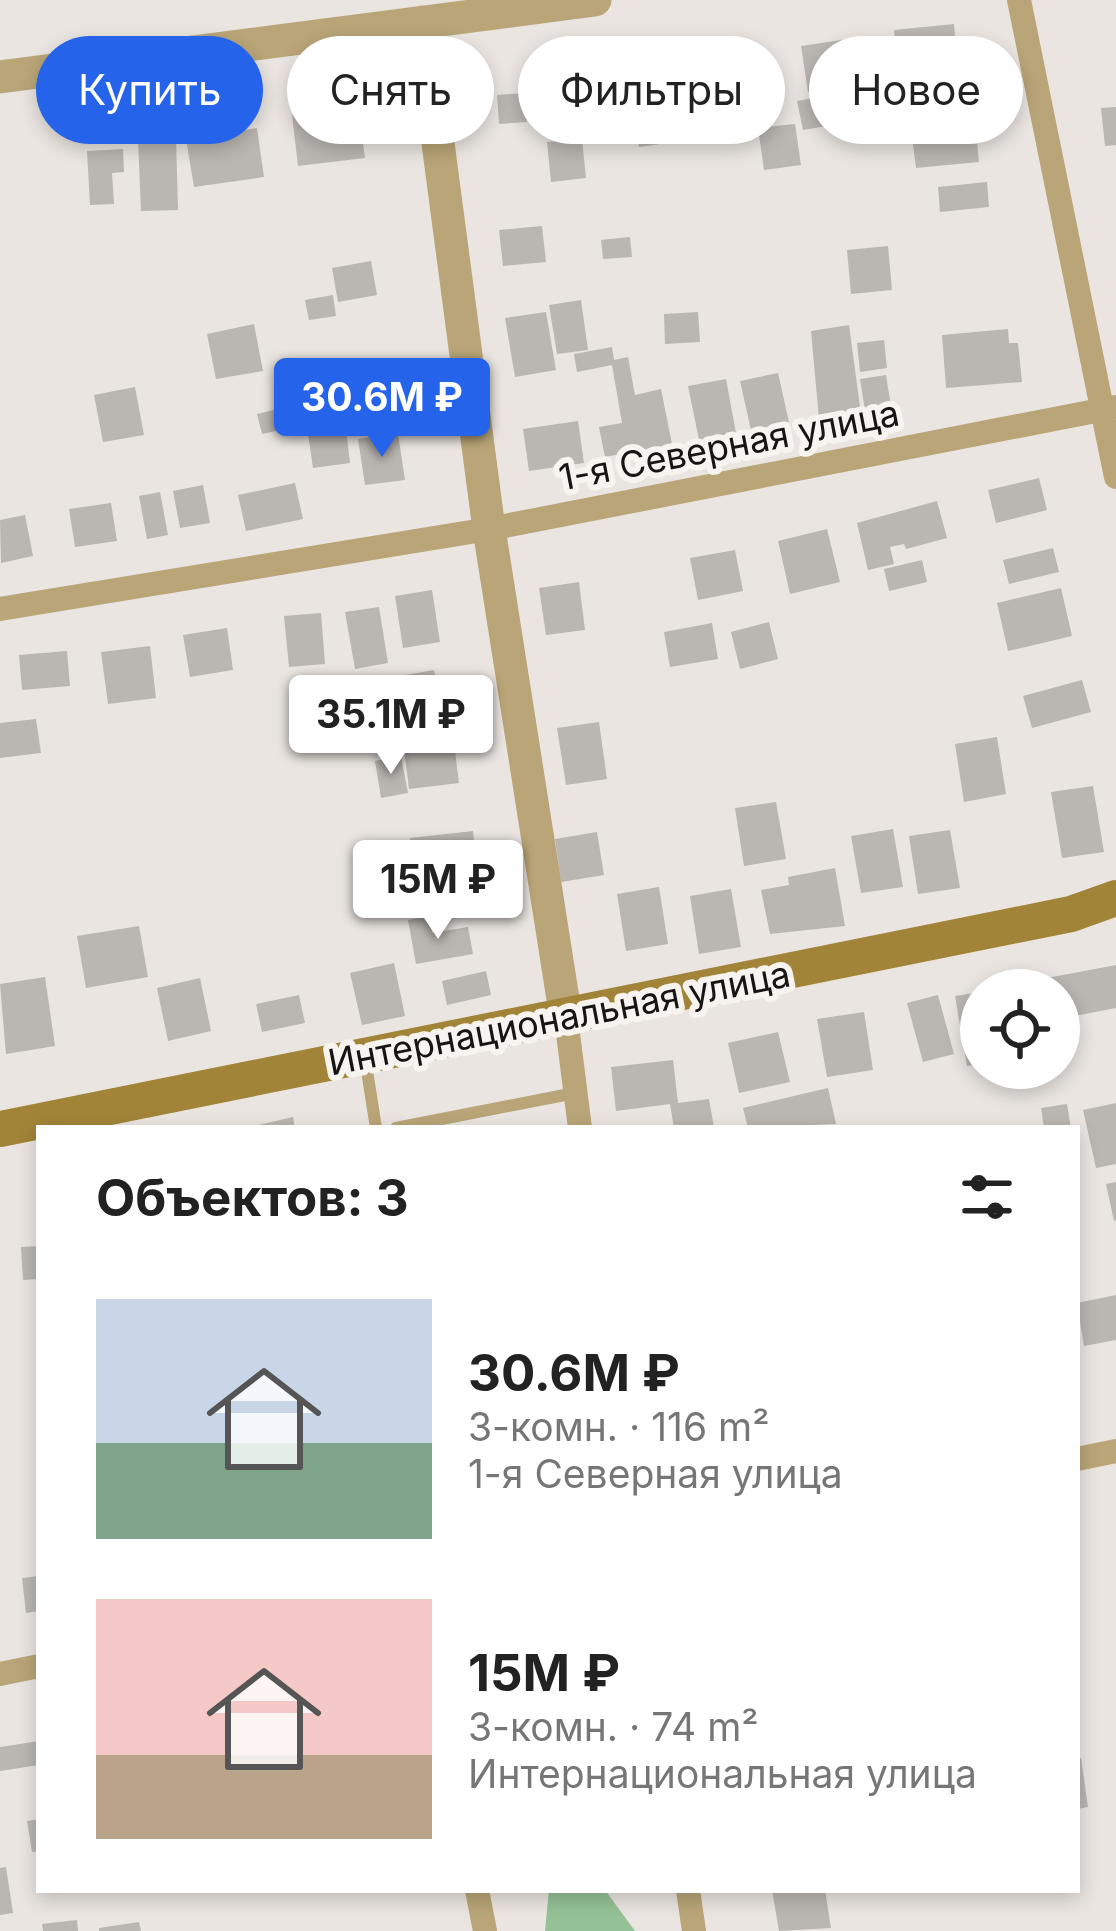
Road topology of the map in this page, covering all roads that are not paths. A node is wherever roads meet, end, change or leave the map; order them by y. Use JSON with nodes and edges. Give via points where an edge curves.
{"nodes":[{"id":1,"x":595,"y":0,"type":"edge"},
{"id":2,"x":1019,"y":0,"type":"edge"},
{"id":3,"x":421,"y":11,"type":"edge"},
{"id":4,"x":0,"y":77,"type":"edge"},
{"id":5,"x":1110,"y":408,"type":"edge"},
{"id":6,"x":1116,"y":477,"type":"edge"},
{"id":7,"x":489,"y":529,"type":"junction"},
{"id":8,"x":0,"y":609,"type":"edge"},
{"id":9,"x":1116,"y":898,"type":"edge"},
{"id":10,"x":566,"y":1018,"type":"junction"},
{"id":11,"x":364,"y":1057,"type":"junction"},
{"id":12,"x":575,"y":1093,"type":"junction"},
{"id":13,"x":375,"y":1125,"type":"edge"},
{"id":14,"x":412,"y":1125,"type":"edge"},
{"id":15,"x":580,"y":1125,"type":"edge"},
{"id":16,"x":0,"y":1129,"type":"edge"},
{"id":17,"x":1116,"y":1451,"type":"edge"},
{"id":18,"x":1080,"y":1458,"type":"edge"},
{"id":19,"x":36,"y":1667,"type":"edge"},
{"id":20,"x":0,"y":1674,"type":"edge"},
{"id":21,"x":478,"y":1893,"type":"edge"},
{"id":22,"x":688,"y":1893,"type":"edge"},
{"id":23,"x":485,"y":1931,"type":"edge"},
{"id":24,"x":694,"y":1931,"type":"edge"}],
"edges":[{"from":1,"to":3,"type":"street"},
{"from":2,"to":5,"type":"street"},
{"from":3,"to":4,"type":"street"},
{"from":3,"to":7,"type":"street"},
{"from":5,"to":6,"type":"street"},
{"from":5,"to":7,"type":"street","name":"1-я Северная улица"},
{"from":7,"to":8,"type":"street","name":"1-я Северная улица"},
{"from":7,"to":10,"type":"street"},
{"from":9,"to":10,"type":"main road","name":"Интернациональная улица","via":[[1071,914]]},
{"from":10,"to":11,"type":"main road","name":"Интернациональная улица"},
{"from":10,"to":12,"type":"street"},
{"from":11,"to":13,"type":"lane"},
{"from":11,"to":16,"type":"main road","name":"Интернациональная улица"},
{"from":12,"to":14,"type":"lane"},
{"from":12,"to":15,"type":"street"},
{"from":17,"to":18,"type":"street"},
{"from":19,"to":20,"type":"street"},
{"from":21,"to":23,"type":"street"},
{"from":22,"to":24,"type":"street"}]}
